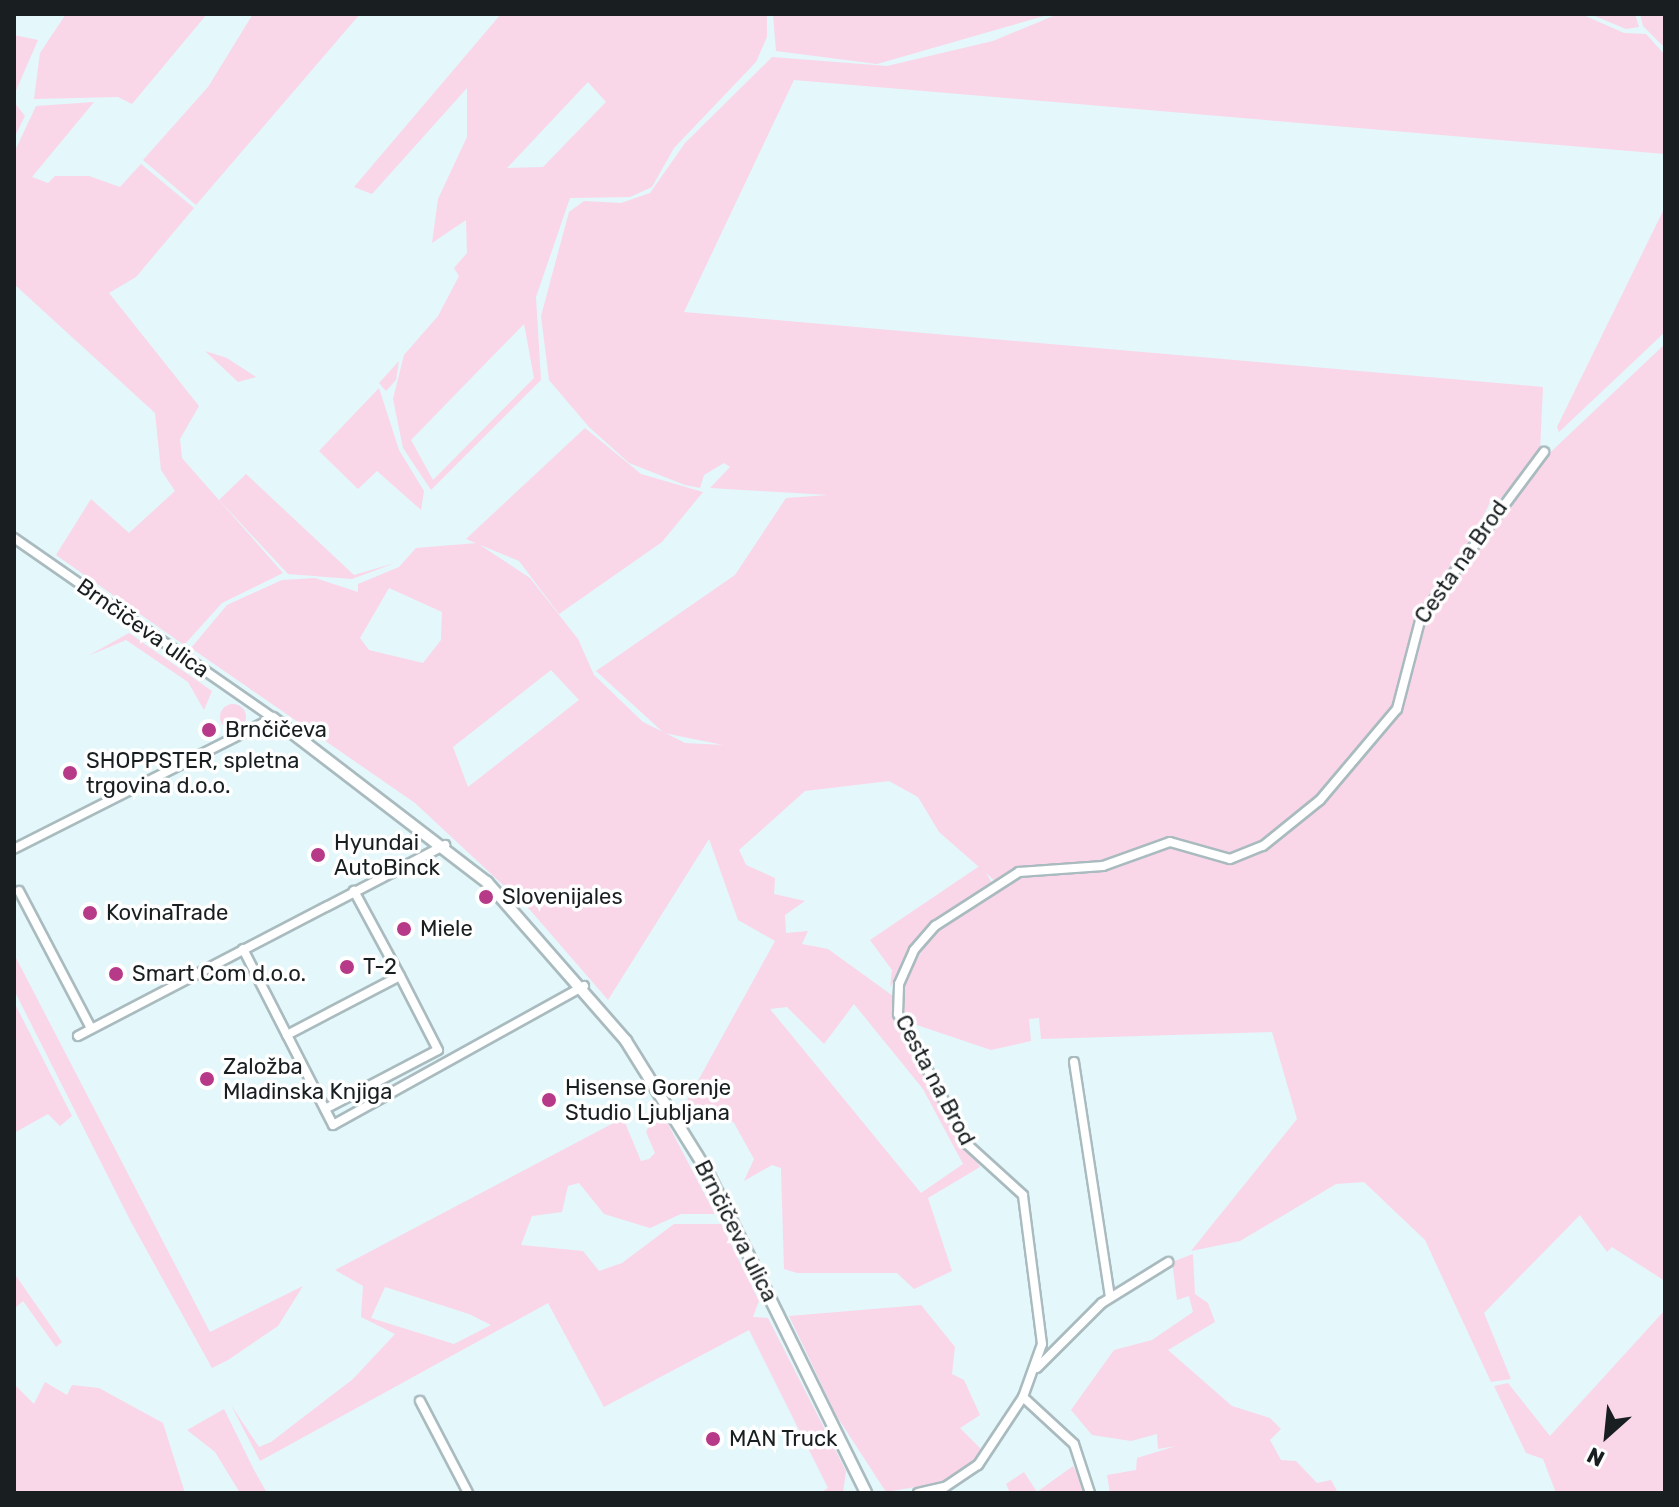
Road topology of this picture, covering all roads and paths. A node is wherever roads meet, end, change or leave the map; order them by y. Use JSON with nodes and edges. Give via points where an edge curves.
{"nodes":[{"id":1,"x":1544,"y":452,"type":"dead end"},
{"id":2,"x":14,"y":538,"type":"edge"},
{"id":3,"x":273,"y":718,"type":"junction"},
{"id":4,"x":445,"y":845,"type":"junction"},
{"id":5,"x":14,"y":849,"type":"edge"},
{"id":6,"x":19,"y":891,"type":"dead end"},
{"id":7,"x":354,"y":891,"type":"junction"},
{"id":8,"x":243,"y":949,"type":"junction"},
{"id":9,"x":400,"y":976,"type":"junction"},
{"id":10,"x":584,"y":986,"type":"junction"},
{"id":11,"x":91,"y":1028,"type":"junction"},
{"id":12,"x":287,"y":1035,"type":"junction"},
{"id":13,"x":78,"y":1036,"type":"dead end"},
{"id":14,"x":1074,"y":1062,"type":"dead end"},
{"id":15,"x":325,"y":1109,"type":"junction"},
{"id":16,"x":1168,"y":1262,"type":"dead end"},
{"id":17,"x":1110,"y":1297,"type":"junction"},
{"id":18,"x":1036,"y":1369,"type":"junction"},
{"id":19,"x":1023,"y":1397,"type":"junction"},
{"id":20,"x":420,"y":1401,"type":"dead end"},
{"id":21,"x":863,"y":1492,"type":"edge"},
{"id":22,"x":468,"y":1493,"type":"edge"},
{"id":23,"x":918,"y":1493,"type":"edge"},
{"id":24,"x":1090,"y":1493,"type":"edge"}],
"edges":[{"from":1,"to":18,"type":"street","name":"Cesta na Brod","via":[[1421,617],[1397,709],[1320,800],[1253,854],[1230,859],[1170,842],[1103,866],[1019,872],[927,932],[914,950],[897,996],[901,1022],[967,1144],[1026,1203],[1042,1329]]},
{"from":2,"to":3,"type":"street","name":"Brnčičeva ulica"},
{"from":3,"to":4,"type":"street","name":"Brnčičeva ulica"},
{"from":3,"to":5,"type":"street"},
{"from":4,"to":7,"type":"street"},
{"from":4,"to":10,"type":"street","name":"Brnčičeva ulica"},
{"from":6,"to":11,"type":"street"},
{"from":7,"to":8,"type":"street"},
{"from":7,"to":9,"type":"street"},
{"from":8,"to":11,"type":"street"},
{"from":8,"to":12,"type":"street"},
{"from":9,"to":12,"type":"street"},
{"from":9,"to":15,"type":"street","via":[[438,1050]]},
{"from":10,"to":15,"type":"street","via":[[333,1125]]},
{"from":10,"to":21,"type":"street","name":"Brnčičeva ulica","via":[[707,1171]]},
{"from":11,"to":13,"type":"street"},
{"from":12,"to":15,"type":"street"},
{"from":14,"to":17,"type":"street"},
{"from":16,"to":17,"type":"street"},
{"from":17,"to":18,"type":"street"},
{"from":18,"to":19,"type":"street","name":"Cesta na Brod"},
{"from":19,"to":23,"type":"street","name":"Cesta na Brod","via":[[978,1465],[945,1487]]},
{"from":19,"to":24,"type":"street","via":[[1074,1444]]},
{"from":20,"to":22,"type":"street"}]}
